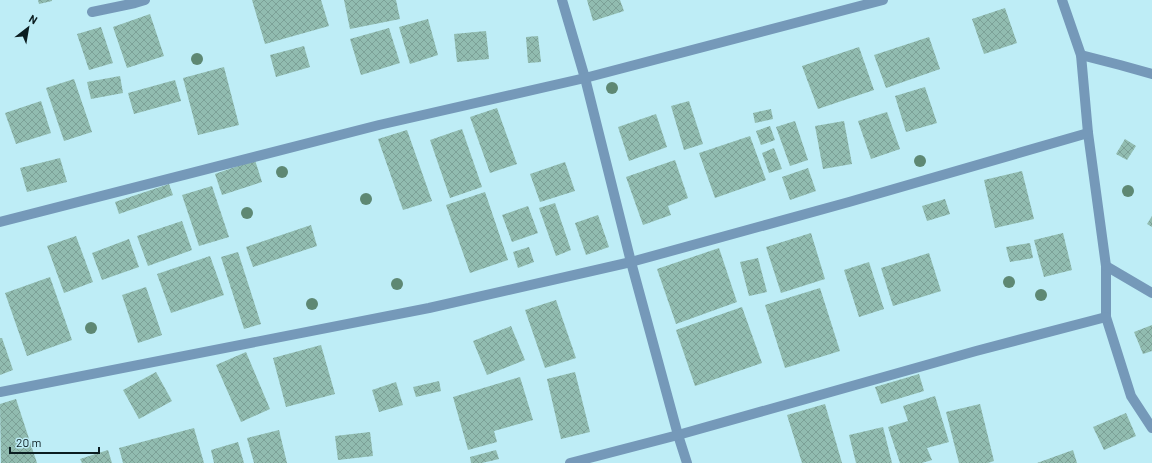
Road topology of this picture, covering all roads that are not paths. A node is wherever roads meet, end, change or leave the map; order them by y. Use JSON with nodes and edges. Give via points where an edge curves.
{"nodes":[{"id":1,"x":144,"y":0,"type":"edge"},
{"id":2,"x":562,"y":0,"type":"edge"},
{"id":3,"x":883,"y":0,"type":"edge"},
{"id":4,"x":1062,"y":0,"type":"edge"},
{"id":5,"x":92,"y":12,"type":"dead end"},
{"id":6,"x":1081,"y":55,"type":"junction"},
{"id":7,"x":1152,"y":74,"type":"edge"},
{"id":8,"x":585,"y":78,"type":"junction"},
{"id":9,"x":1088,"y":133,"type":"junction"},
{"id":10,"x":0,"y":222,"type":"edge"},
{"id":11,"x":632,"y":262,"type":"junction"},
{"id":12,"x":1106,"y":266,"type":"junction"},
{"id":13,"x":1152,"y":293,"type":"edge"},
{"id":14,"x":1106,"y":318,"type":"junction"},
{"id":15,"x":0,"y":392,"type":"edge"},
{"id":16,"x":1152,"y":428,"type":"edge"},
{"id":17,"x":678,"y":435,"type":"junction"},
{"id":18,"x":570,"y":463,"type":"edge"},
{"id":19,"x":687,"y":463,"type":"edge"}],
"edges":[{"from":1,"to":5,"type":"street"},
{"from":2,"to":8,"type":"street"},
{"from":3,"to":8,"type":"street"},
{"from":4,"to":6,"type":"street"},
{"from":6,"to":7,"type":"street"},
{"from":6,"to":9,"type":"street"},
{"from":8,"to":10,"type":"street","via":[[379,125]]},
{"from":8,"to":11,"type":"street"},
{"from":9,"to":11,"type":"street"},
{"from":9,"to":12,"type":"street"},
{"from":11,"to":15,"type":"street","via":[[429,308]]},
{"from":11,"to":17,"type":"street"},
{"from":12,"to":13,"type":"street"},
{"from":12,"to":14,"type":"street"},
{"from":14,"to":16,"type":"street","via":[[1131,396]]},
{"from":14,"to":17,"type":"street","via":[[976,351]]},
{"from":17,"to":18,"type":"street"},
{"from":17,"to":19,"type":"street"}]}
